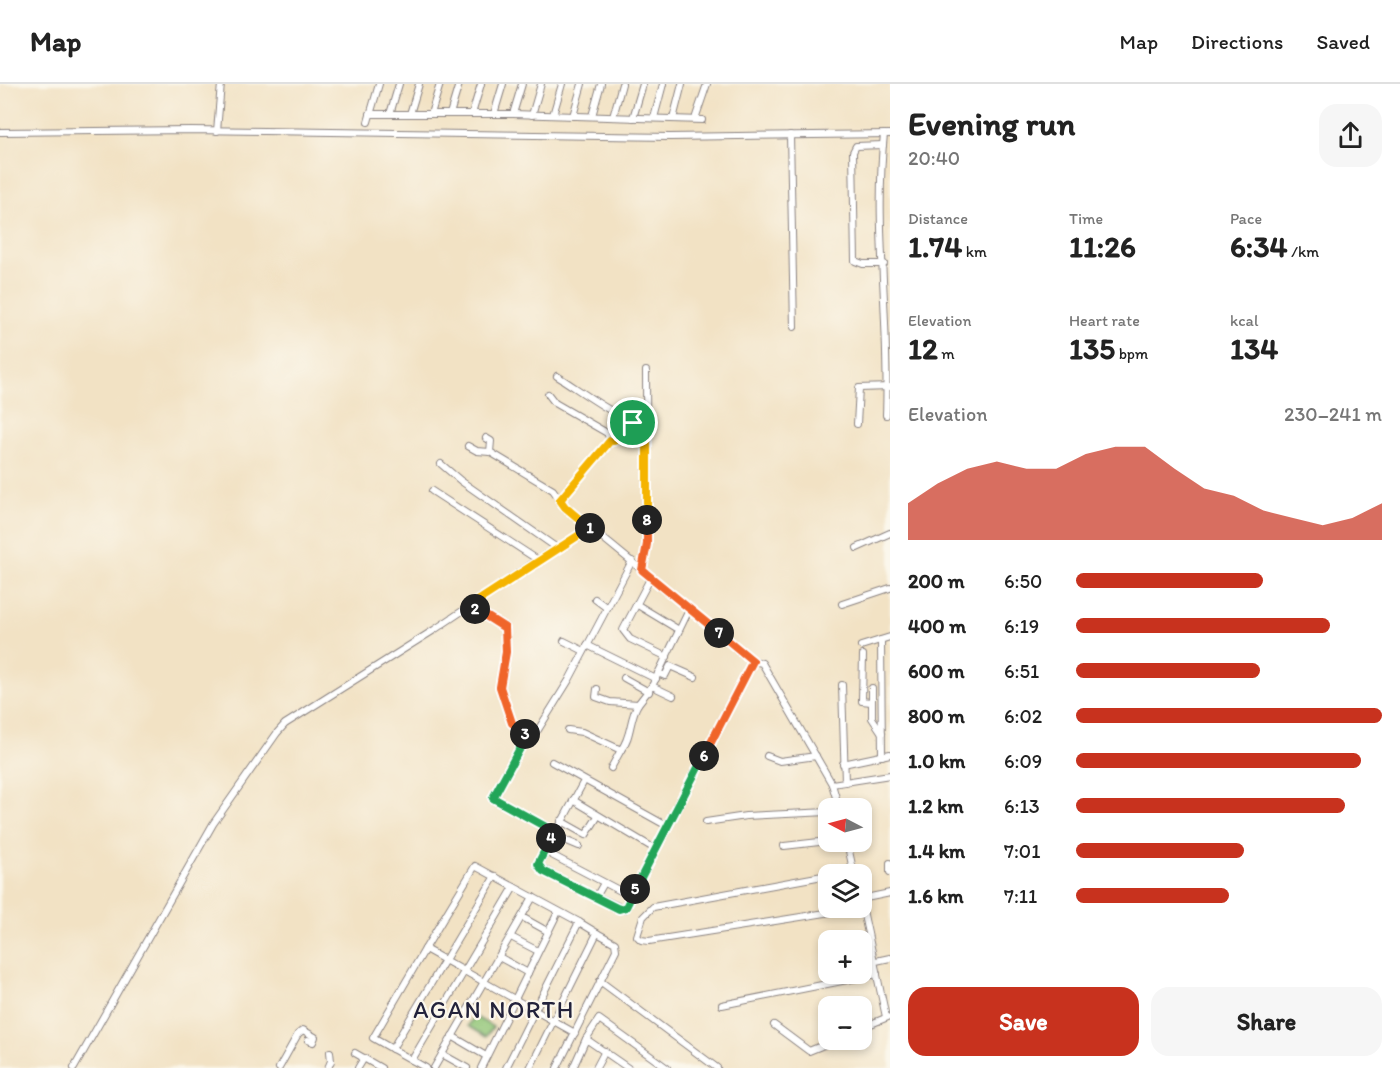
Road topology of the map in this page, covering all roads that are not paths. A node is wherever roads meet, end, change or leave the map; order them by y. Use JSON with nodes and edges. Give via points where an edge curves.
{"nodes":[{"id":1,"x":221,"y":84,"type":"edge"},
{"id":2,"x":379,"y":84,"type":"edge"},
{"id":3,"x":399,"y":84,"type":"edge"},
{"id":4,"x":419,"y":84,"type":"edge"},
{"id":5,"x":440,"y":84,"type":"edge"},
{"id":6,"x":459,"y":84,"type":"edge"},
{"id":7,"x":481,"y":84,"type":"edge"},
{"id":8,"x":503,"y":84,"type":"edge"},
{"id":9,"x":522,"y":84,"type":"edge"},
{"id":10,"x":541,"y":84,"type":"edge"},
{"id":11,"x":562,"y":84,"type":"edge"},
{"id":12,"x":582,"y":84,"type":"edge"},
{"id":13,"x":602,"y":84,"type":"edge"},
{"id":14,"x":622,"y":84,"type":"edge"},
{"id":15,"x":643,"y":84,"type":"edge"},
{"id":16,"x":663,"y":84,"type":"edge"},
{"id":17,"x":682,"y":84,"type":"edge"},
{"id":18,"x":707,"y":84,"type":"edge"},
{"id":19,"x":370,"y":114,"type":"junction"},
{"id":20,"x":390,"y":114,"type":"junction"},
{"id":21,"x":410,"y":114,"type":"junction"},
{"id":22,"x":431,"y":114,"type":"junction"},
{"id":23,"x":450,"y":114,"type":"junction"},
{"id":24,"x":472,"y":114,"type":"junction"},
{"id":25,"x":494,"y":114,"type":"junction"},
{"id":26,"x":513,"y":114,"type":"junction"},
{"id":27,"x":532,"y":114,"type":"junction"},
{"id":28,"x":554,"y":115,"type":"junction"},
{"id":29,"x":573,"y":116,"type":"junction"},
{"id":30,"x":592,"y":116,"type":"junction"},
{"id":31,"x":613,"y":117,"type":"junction"},
{"id":32,"x":633,"y":118,"type":"junction"},
{"id":33,"x":654,"y":118,"type":"junction"},
{"id":34,"x":673,"y":119,"type":"junction"},
{"id":35,"x":368,"y":122,"type":"dead end"},
{"id":36,"x":216,"y":131,"type":"junction"},
{"id":37,"x":0,"y":132,"type":"edge"},
{"id":38,"x":887,"y":134,"type":"edge"},
{"id":39,"x":790,"y":135,"type":"junction"},
{"id":40,"x":883,"y":145,"type":"junction"},
{"id":41,"x":884,"y":264,"type":"junction"},
{"id":42,"x":794,"y":327,"type":"dead end"},
{"id":43,"x":889,"y":338,"type":"edge"},
{"id":44,"x":645,"y":371,"type":"dead end"},
{"id":45,"x":557,"y":376,"type":"dead end"},
{"id":46,"x":889,"y":387,"type":"edge"},
{"id":47,"x":548,"y":394,"type":"dead end"},
{"id":48,"x":886,"y":415,"type":"dead end"},
{"id":49,"x":633,"y":423,"type":"junction"},
{"id":50,"x":646,"y":424,"type":"junction"},
{"id":51,"x":857,"y":424,"type":"dead end"},
{"id":52,"x":486,"y":438,"type":"dead end"},
{"id":53,"x":610,"y":441,"type":"junction"},
{"id":54,"x":468,"y":446,"type":"dead end"},
{"id":55,"x":490,"y":452,"type":"junction"},
{"id":56,"x":441,"y":464,"type":"dead end"},
{"id":57,"x":432,"y":491,"type":"dead end"},
{"id":58,"x":560,"y":500,"type":"junction"},
{"id":59,"x":591,"y":528,"type":"junction"},
{"id":60,"x":890,"y":533,"type":"edge"},
{"id":61,"x":557,"y":548,"type":"junction"},
{"id":62,"x":857,"y":548,"type":"dead end"},
{"id":63,"x":538,"y":560,"type":"junction"},
{"id":64,"x":632,"y":561,"type":"junction"},
{"id":65,"x":642,"y":570,"type":"junction"},
{"id":66,"x":651,"y":577,"type":"junction"},
{"id":67,"x":890,"y":588,"type":"edge"},
{"id":68,"x":595,"y":599,"type":"dead end"},
{"id":69,"x":636,"y":604,"type":"junction"},
{"id":70,"x":842,"y":604,"type":"dead end"},
{"id":71,"x":470,"y":606,"type":"junction"},
{"id":72,"x":607,"y":608,"type":"junction"},
{"id":73,"x":690,"y":608,"type":"junction"},
{"id":74,"x":679,"y":630,"type":"junction"},
{"id":75,"x":890,"y":637,"type":"edge"},
{"id":76,"x":881,"y":640,"type":"junction"},
{"id":77,"x":564,"y":641,"type":"dead end"},
{"id":78,"x":861,"y":646,"type":"dead end"},
{"id":79,"x":586,"y":648,"type":"junction"},
{"id":80,"x":863,"y":655,"type":"dead end"},
{"id":81,"x":667,"y":657,"type":"junction"},
{"id":82,"x":753,"y":661,"type":"junction"},
{"id":83,"x":695,"y":677,"type":"dead end"},
{"id":84,"x":624,"y":678,"type":"dead end"},
{"id":85,"x":654,"y":683,"type":"junction"},
{"id":86,"x":842,"y":685,"type":"dead end"},
{"id":87,"x":872,"y":688,"type":"dead end"},
{"id":88,"x":597,"y":689,"type":"dead end"},
{"id":89,"x":674,"y":696,"type":"dead end"},
{"id":90,"x":871,"y":702,"type":"junction"},
{"id":91,"x":638,"y":704,"type":"junction"},
{"id":92,"x":538,"y":730,"type":"dead end"},
{"id":93,"x":568,"y":730,"type":"dead end"},
{"id":94,"x":882,"y":734,"type":"junction"},
{"id":95,"x":621,"y":750,"type":"junction"},
{"id":96,"x":890,"y":754,"type":"edge"},
{"id":97,"x":767,"y":756,"type":"dead end"},
{"id":98,"x":816,"y":756,"type":"junction"},
{"id":99,"x":882,"y":756,"type":"junction"},
{"id":100,"x":552,"y":762,"type":"dead end"},
{"id":101,"x":843,"y":764,"type":"junction"},
{"id":102,"x":611,"y":768,"type":"dead end"},
{"id":103,"x":890,"y":775,"type":"edge"},
{"id":104,"x":584,"y":781,"type":"junction"},
{"id":105,"x":845,"y":782,"type":"junction"},
{"id":106,"x":832,"y":784,"type":"junction"},
{"id":107,"x":836,"y":798,"type":"edge"},
{"id":108,"x":573,"y":800,"type":"junction"},
{"id":109,"x":818,"y":812,"type":"edge"},
{"id":110,"x":598,"y":816,"type":"junction"},
{"id":111,"x":561,"y":822,"type":"junction"},
{"id":112,"x":706,"y":822,"type":"dead end"},
{"id":113,"x":667,"y":826,"type":"junction"},
{"id":114,"x":554,"y":833,"type":"junction"},
{"id":115,"x":818,"y":842,"type":"edge"},
{"id":116,"x":579,"y":846,"type":"dead end"},
{"id":117,"x":784,"y":846,"type":"dead end"},
{"id":118,"x":655,"y":849,"type":"junction"},
{"id":119,"x":544,"y":851,"type":"junction"},
{"id":120,"x":890,"y":863,"type":"edge"},
{"id":121,"x":890,"y":872,"type":"edge"},
{"id":122,"x":495,"y":876,"type":"junction"},
{"id":123,"x":818,"y":877,"type":"edge"},
{"id":124,"x":604,"y":882,"type":"junction"},
{"id":125,"x":514,"y":887,"type":"junction"},
{"id":126,"x":890,"y":893,"type":"edge"},
{"id":127,"x":533,"y":897,"type":"junction"},
{"id":128,"x":596,"y":897,"type":"junction"},
{"id":129,"x":632,"y":897,"type":"junction"},
{"id":130,"x":872,"y":900,"type":"edge"},
{"id":131,"x":818,"y":911,"type":"edge"},
{"id":132,"x":558,"y":912,"type":"junction"},
{"id":133,"x":522,"y":917,"type":"junction"},
{"id":134,"x":864,"y":918,"type":"edge"},
{"id":135,"x":579,"y":922,"type":"junction"},
{"id":136,"x":547,"y":931,"type":"junction"},
{"id":137,"x":597,"y":933,"type":"junction"},
{"id":138,"x":511,"y":937,"type":"junction"},
{"id":139,"x":425,"y":949,"type":"junction"},
{"id":140,"x":538,"y":951,"type":"junction"},
{"id":141,"x":500,"y":957,"type":"junction"},
{"id":142,"x":890,"y":958,"type":"edge"},
{"id":143,"x":443,"y":960,"type":"junction"},
{"id":144,"x":876,"y":961,"type":"junction"},
{"id":145,"x":464,"y":970,"type":"junction"},
{"id":146,"x":528,"y":973,"type":"junction"},
{"id":147,"x":877,"y":974,"type":"junction"},
{"id":148,"x":600,"y":981,"type":"junction"},
{"id":149,"x":484,"y":982,"type":"junction"},
{"id":150,"x":514,"y":999,"type":"junction"},
{"id":151,"x":722,"y":1005,"type":"dead end"},
{"id":152,"x":534,"y":1011,"type":"junction"},
{"id":153,"x":888,"y":1016,"type":"edge"},
{"id":154,"x":554,"y":1022,"type":"junction"},
{"id":155,"x":872,"y":1023,"type":"edge"},
{"id":156,"x":774,"y":1025,"type":"dead end"},
{"id":157,"x":575,"y":1033,"type":"junction"},
{"id":158,"x":365,"y":1035,"type":"dead end"},
{"id":159,"x":452,"y":1036,"type":"junction"},
{"id":160,"x":373,"y":1038,"type":"junction"},
{"id":161,"x":586,"y":1039,"type":"junction"},
{"id":162,"x":309,"y":1040,"type":"dead end"},
{"id":163,"x":818,"y":1047,"type":"edge"},
{"id":164,"x":392,"y":1049,"type":"junction"},
{"id":165,"x":605,"y":1051,"type":"junction"},
{"id":166,"x":355,"y":1053,"type":"dead end"},
{"id":167,"x":442,"y":1054,"type":"junction"},
{"id":168,"x":329,"y":1055,"type":"dead end"},
{"id":169,"x":486,"y":1056,"type":"junction"},
{"id":170,"x":363,"y":1058,"type":"junction"},
{"id":171,"x":412,"y":1060,"type":"junction"},
{"id":172,"x":623,"y":1067,"type":"edge"},
{"id":173,"x":75,"y":1068,"type":"edge"},
{"id":174,"x":279,"y":1068,"type":"edge"},
{"id":175,"x":328,"y":1068,"type":"edge"},
{"id":176,"x":358,"y":1068,"type":"edge"},
{"id":177,"x":381,"y":1068,"type":"edge"},
{"id":178,"x":426,"y":1068,"type":"edge"},
{"id":179,"x":434,"y":1068,"type":"edge"},
{"id":180,"x":467,"y":1068,"type":"edge"},
{"id":181,"x":481,"y":1068,"type":"edge"},
{"id":182,"x":506,"y":1068,"type":"edge"},
{"id":183,"x":530,"y":1068,"type":"edge"},
{"id":184,"x":557,"y":1068,"type":"edge"},
{"id":185,"x":573,"y":1068,"type":"edge"},
{"id":186,"x":596,"y":1068,"type":"edge"},
{"id":187,"x":666,"y":1068,"type":"edge"},
{"id":188,"x":717,"y":1068,"type":"edge"}],
"edges":[{"from":1,"to":36,"type":"street"},
{"from":2,"to":19,"type":"street"},
{"from":3,"to":20,"type":"street"},
{"from":4,"to":21,"type":"street"},
{"from":5,"to":22,"type":"street"},
{"from":6,"to":23,"type":"street"},
{"from":7,"to":24,"type":"street"},
{"from":8,"to":25,"type":"street"},
{"from":9,"to":26,"type":"street"},
{"from":10,"to":27,"type":"street"},
{"from":11,"to":28,"type":"street"},
{"from":12,"to":29,"type":"street"},
{"from":13,"to":30,"type":"street"},
{"from":14,"to":31,"type":"street"},
{"from":15,"to":32,"type":"street"},
{"from":16,"to":33,"type":"street"},
{"from":17,"to":34,"type":"street"},
{"from":18,"to":34,"type":"street","via":[[699,120]]},
{"from":19,"to":20,"type":"street"},
{"from":19,"to":35,"type":"street"},
{"from":20,"to":21,"type":"street"},
{"from":21,"to":22,"type":"street"},
{"from":22,"to":23,"type":"street"},
{"from":23,"to":24,"type":"street"},
{"from":24,"to":25,"type":"street"},
{"from":25,"to":26,"type":"street"},
{"from":26,"to":27,"type":"street"},
{"from":27,"to":28,"type":"street"},
{"from":28,"to":29,"type":"street"},
{"from":29,"to":30,"type":"street"},
{"from":30,"to":31,"type":"street"},
{"from":31,"to":32,"type":"street"},
{"from":32,"to":33,"type":"street"},
{"from":33,"to":34,"type":"street"},
{"from":36,"to":37,"type":"street"},
{"from":36,"to":39,"type":"street"},
{"from":38,"to":39,"type":"street"},
{"from":38,"to":40,"type":"street"},
{"from":39,"to":42,"type":"street"},
{"from":40,"to":41,"type":"street"},
{"from":40,"to":41,"type":"street","via":[[862,144],[853,152],[855,261]]},
{"from":41,"to":43,"type":"street"},
{"from":43,"to":46,"type":"street"},
{"from":44,"to":50,"type":"street"},
{"from":45,"to":49,"type":"street"},
{"from":46,"to":48,"type":"street"},
{"from":46,"to":51,"type":"street","via":[[859,388]]},
{"from":47,"to":53,"type":"street","via":[[555,404],[607,433]]},
{"from":49,"to":50,"type":"street"},
{"from":49,"to":53,"type":"street","via":[[619,441]]},
{"from":50,"to":65,"type":"street","via":[[647,544]]},
{"from":52,"to":55,"type":"street","via":[[491,441]]},
{"from":53,"to":58,"type":"street"},
{"from":54,"to":55,"type":"street"},
{"from":55,"to":58,"type":"street","via":[[553,490]]},
{"from":56,"to":61,"type":"street"},
{"from":57,"to":63,"type":"street"},
{"from":58,"to":59,"type":"street"},
{"from":59,"to":61,"type":"street"},
{"from":59,"to":64,"type":"street"},
{"from":60,"to":62,"type":"street"},
{"from":61,"to":63,"type":"street"},
{"from":63,"to":71,"type":"street"},
{"from":64,"to":65,"type":"street"},
{"from":64,"to":72,"type":"street"},
{"from":65,"to":66,"type":"street"},
{"from":66,"to":69,"type":"street"},
{"from":66,"to":73,"type":"street"},
{"from":67,"to":70,"type":"street"},
{"from":68,"to":72,"type":"street"},
{"from":69,"to":74,"type":"street"},
{"from":69,"to":81,"type":"street","via":[[623,628],[624,634]]},
{"from":71,"to":114,"type":"street","via":[[505,628],[506,652],[500,687],[512,723],[526,737],[493,798]]},
{"from":71,"to":173,"type":"street","via":[[285,724],[277,733],[213,824]]},
{"from":72,"to":79,"type":"street"},
{"from":73,"to":74,"type":"street"},
{"from":73,"to":82,"type":"street"},
{"from":74,"to":81,"type":"street"},
{"from":75,"to":76,"type":"street"},
{"from":76,"to":78,"type":"street"},
{"from":76,"to":94,"type":"street"},
{"from":77,"to":79,"type":"street"},
{"from":79,"to":85,"type":"street"},
{"from":79,"to":92,"type":"street"},
{"from":80,"to":90,"type":"street","via":[[862,701]]},
{"from":81,"to":85,"type":"street"},
{"from":82,"to":98,"type":"street","via":[[764,665]]},
{"from":82,"to":113,"type":"street"},
{"from":83,"to":85,"type":"street","via":[[670,666],[665,676]]},
{"from":84,"to":85,"type":"street"},
{"from":85,"to":89,"type":"street"},
{"from":85,"to":91,"type":"street"},
{"from":86,"to":101,"type":"street"},
{"from":87,"to":90,"type":"street"},
{"from":88,"to":91,"type":"street","via":[[596,697],[604,701]]},
{"from":90,"to":94,"type":"street","via":[[872,718]]},
{"from":91,"to":95,"type":"street"},
{"from":93,"to":95,"type":"street","via":[[582,732]]},
{"from":94,"to":99,"type":"street"},
{"from":95,"to":102,"type":"street"},
{"from":96,"to":99,"type":"street"},
{"from":97,"to":98,"type":"street","via":[[780,761]]},
{"from":98,"to":106,"type":"street"},
{"from":99,"to":101,"type":"street"},
{"from":100,"to":104,"type":"street"},
{"from":101,"to":105,"type":"street"},
{"from":103,"to":105,"type":"street"},
{"from":104,"to":108,"type":"street"},
{"from":104,"to":113,"type":"street"},
{"from":105,"to":106,"type":"street"},
{"from":106,"to":107,"type":"street"},
{"from":108,"to":110,"type":"street"},
{"from":108,"to":111,"type":"street"},
{"from":109,"to":112,"type":"street"},
{"from":110,"to":111,"type":"street","via":[[586,835]]},
{"from":110,"to":118,"type":"street"},
{"from":111,"to":114,"type":"street"},
{"from":113,"to":118,"type":"street"},
{"from":114,"to":116,"type":"street"},
{"from":114,"to":119,"type":"street"},
{"from":115,"to":117,"type":"street"},
{"from":118,"to":129,"type":"street"},
{"from":119,"to":124,"type":"street"},
{"from":119,"to":128,"type":"street","via":[[539,868]]},
{"from":120,"to":121,"type":"street"},
{"from":122,"to":125,"type":"street"},
{"from":122,"to":139,"type":"street","via":[[478,866],[472,868]]},
{"from":122,"to":143,"type":"street"},
{"from":123,"to":131,"type":"street","via":[[653,906],[643,917],[637,936],[649,941]]},
{"from":124,"to":128,"type":"street"},
{"from":124,"to":129,"type":"street"},
{"from":125,"to":127,"type":"street"},
{"from":125,"to":145,"type":"street"},
{"from":126,"to":130,"type":"street"},
{"from":127,"to":132,"type":"street"},
{"from":127,"to":133,"type":"street"},
{"from":128,"to":129,"type":"street","via":[[624,909]]},
{"from":132,"to":135,"type":"street"},
{"from":132,"to":136,"type":"street"},
{"from":133,"to":136,"type":"street"},
{"from":133,"to":138,"type":"street"},
{"from":134,"to":144,"type":"street"},
{"from":135,"to":137,"type":"street"},
{"from":135,"to":152,"type":"street"},
{"from":136,"to":140,"type":"street"},
{"from":137,"to":148,"type":"street","via":[[617,947]]},
{"from":137,"to":154,"type":"street"},
{"from":138,"to":140,"type":"street"},
{"from":138,"to":141,"type":"street"},
{"from":139,"to":143,"type":"street"},
{"from":139,"to":160,"type":"street"},
{"from":140,"to":146,"type":"street"},
{"from":141,"to":146,"type":"street"},
{"from":141,"to":149,"type":"street"},
{"from":142,"to":144,"type":"street"},
{"from":143,"to":145,"type":"street"},
{"from":143,"to":164,"type":"street"},
{"from":144,"to":147,"type":"street"},
{"from":145,"to":149,"type":"street"},
{"from":145,"to":171,"type":"street"},
{"from":146,"to":150,"type":"street"},
{"from":147,"to":151,"type":"street"},
{"from":147,"to":153,"type":"street"},
{"from":148,"to":157,"type":"street"},
{"from":148,"to":188,"type":"street"},
{"from":149,"to":150,"type":"street"},
{"from":149,"to":159,"type":"street"},
{"from":150,"to":152,"type":"street"},
{"from":150,"to":169,"type":"street"},
{"from":152,"to":154,"type":"street"},
{"from":152,"to":182,"type":"street"},
{"from":153,"to":155,"type":"street"},
{"from":154,"to":157,"type":"street"},
{"from":154,"to":183,"type":"street"},
{"from":156,"to":163,"type":"street","via":[[809,1051]]},
{"from":157,"to":184,"type":"street"},
{"from":158,"to":160,"type":"street"},
{"from":159,"to":167,"type":"street"},
{"from":159,"to":169,"type":"street"},
{"from":160,"to":164,"type":"street"},
{"from":161,"to":165,"type":"street"},
{"from":161,"to":185,"type":"street"},
{"from":161,"to":187,"type":"street","via":[[602,1019]]},
{"from":162,"to":174,"type":"street","via":[[313,1042],[315,1037],[303,1030],[298,1034]]},
{"from":164,"to":171,"type":"street"},
{"from":165,"to":172,"type":"street"},
{"from":165,"to":186,"type":"street"},
{"from":166,"to":170,"type":"street"},
{"from":167,"to":179,"type":"street"},
{"from":167,"to":180,"type":"street"},
{"from":168,"to":175,"type":"street"},
{"from":169,"to":181,"type":"street"},
{"from":170,"to":176,"type":"street"},
{"from":170,"to":177,"type":"street"},
{"from":171,"to":178,"type":"street"}]}
